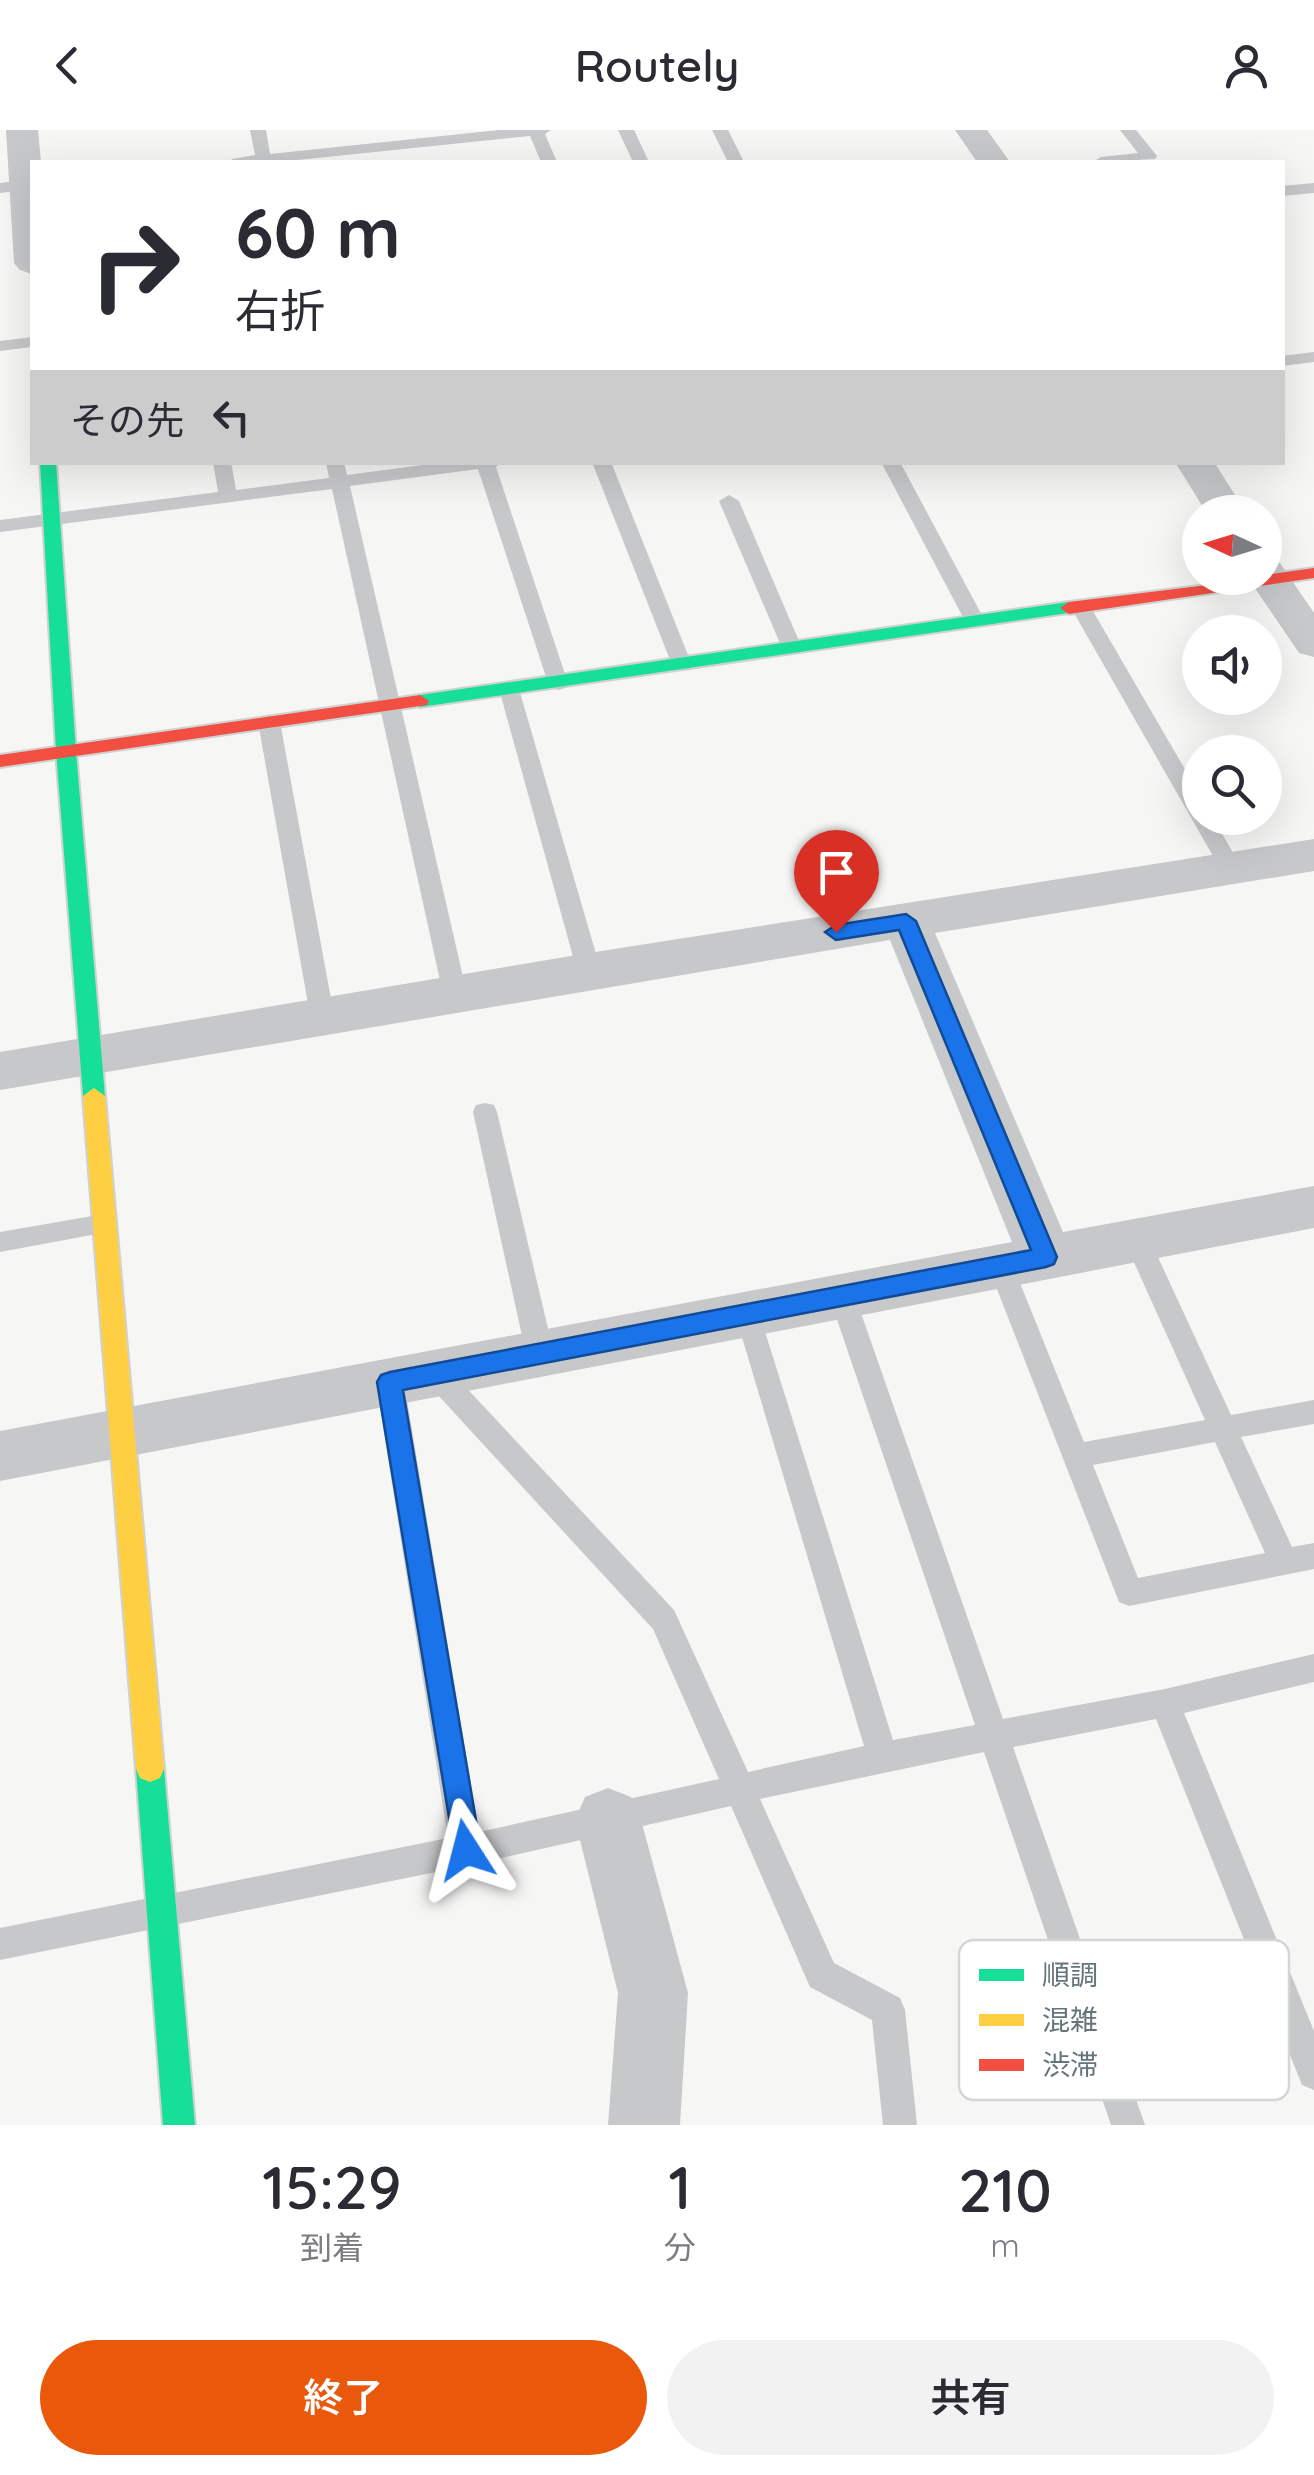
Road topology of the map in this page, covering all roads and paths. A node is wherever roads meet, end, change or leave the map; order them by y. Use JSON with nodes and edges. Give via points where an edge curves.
{"nodes":[{"id":1,"x":22,"y":130,"type":"edge"},
{"id":2,"x":258,"y":130,"type":"edge"},
{"id":3,"x":351,"y":130,"type":"edge"},
{"id":4,"x":540,"y":130,"type":"edge"},
{"id":5,"x":626,"y":130,"type":"edge"},
{"id":6,"x":720,"y":130,"type":"edge"},
{"id":7,"x":971,"y":130,"type":"edge"},
{"id":8,"x":1128,"y":130,"type":"edge"},
{"id":9,"x":455,"y":135,"type":"edge"},
{"id":10,"x":359,"y":156,"type":"edge"},
{"id":11,"x":264,"y":160,"type":"edge"},
{"id":12,"x":283,"y":160,"type":"edge"},
{"id":13,"x":548,"y":160,"type":"edge"},
{"id":14,"x":640,"y":160,"type":"edge"},
{"id":15,"x":735,"y":160,"type":"edge"},
{"id":16,"x":992,"y":160,"type":"edge"},
{"id":17,"x":1117,"y":160,"type":"edge"},
{"id":18,"x":20,"y":186,"type":"edge"},
{"id":19,"x":1314,"y":188,"type":"edge"},
{"id":20,"x":1285,"y":192,"type":"edge"},
{"id":21,"x":30,"y":249,"type":"edge"},
{"id":22,"x":30,"y":342,"type":"edge"},
{"id":23,"x":0,"y":346,"type":"edge"},
{"id":24,"x":1299,"y":359,"type":"edge"},
{"id":25,"x":1314,"y":377,"type":"edge"},
{"id":26,"x":48,"y":465,"type":"edge"},
{"id":27,"x":223,"y":465,"type":"edge"},
{"id":28,"x":449,"y":465,"type":"edge"},
{"id":29,"x":489,"y":465,"type":"edge"},
{"id":30,"x":602,"y":465,"type":"edge"},
{"id":31,"x":892,"y":465,"type":"edge"},
{"id":32,"x":1196,"y":465,"type":"edge"},
{"id":33,"x":338,"y":472,"type":"edge"},
{"id":34,"x":1215,"y":495,"type":"edge"},
{"id":35,"x":228,"y":496,"type":"junction"},
{"id":36,"x":729,"y":501,"type":"dead end"},
{"id":37,"x":53,"y":518,"type":"junction"},
{"id":38,"x":0,"y":526,"type":"edge"},
{"id":39,"x":1314,"y":573,"type":"edge"},
{"id":40,"x":1282,"y":574,"type":"edge"},
{"id":41,"x":1182,"y":589,"type":"edge"},
{"id":42,"x":1281,"y":595,"type":"edge"},
{"id":43,"x":1080,"y":606,"type":"junction"},
{"id":44,"x":975,"y":621,"type":"junction"},
{"id":45,"x":1314,"y":644,"type":"edge"},
{"id":46,"x":792,"y":648,"type":"junction"},
{"id":47,"x":682,"y":664,"type":"junction"},
{"id":48,"x":558,"y":682,"type":"junction"},
{"id":49,"x":510,"y":689,"type":"junction"},
{"id":50,"x":389,"y":704,"type":"junction"},
{"id":51,"x":269,"y":722,"type":"junction"},
{"id":52,"x":66,"y":752,"type":"junction"},
{"id":53,"x":0,"y":761,"type":"edge"},
{"id":54,"x":1182,"y":783,"type":"edge"},
{"id":55,"x":1212,"y":835,"type":"edge"},
{"id":56,"x":1314,"y":856,"type":"edge"},
{"id":57,"x":1232,"y":870,"type":"junction"},
{"id":58,"x":906,"y":921,"type":"junction"},
{"id":59,"x":590,"y":971,"type":"junction"},
{"id":60,"x":456,"y":994,"type":"junction"},
{"id":61,"x":322,"y":1015,"type":"junction"},
{"id":62,"x":91,"y":1056,"type":"junction"},
{"id":63,"x":0,"y":1071,"type":"edge"},
{"id":64,"x":485,"y":1112,"type":"dead end"},
{"id":65,"x":1314,"y":1206,"type":"edge"},
{"id":66,"x":104,"y":1224,"type":"junction"},
{"id":67,"x":1137,"y":1240,"type":"junction"},
{"id":68,"x":0,"y":1242,"type":"edge"},
{"id":69,"x":1023,"y":1262,"type":"junction"},
{"id":70,"x":842,"y":1296,"type":"junction"},
{"id":71,"x":748,"y":1314,"type":"junction"},
{"id":72,"x":540,"y":1354,"type":"junction"},
{"id":73,"x":412,"y":1378,"type":"junction"},
{"id":74,"x":1314,"y":1412,"type":"edge"},
{"id":75,"x":1224,"y":1428,"type":"junction"},
{"id":76,"x":122,"y":1433,"type":"junction"},
{"id":77,"x":0,"y":1456,"type":"edge"},
{"id":78,"x":1075,"y":1456,"type":"junction"},
{"id":79,"x":1314,"y":1556,"type":"edge"},
{"id":80,"x":1284,"y":1562,"type":"junction"},
{"id":81,"x":1314,"y":1668,"type":"edge"},
{"id":82,"x":1165,"y":1703,"type":"junction"},
{"id":83,"x":994,"y":1738,"type":"junction"},
{"id":84,"x":883,"y":1757,"type":"junction"},
{"id":85,"x":737,"y":1790,"type":"junction"},
{"id":86,"x":608,"y":1820,"type":"junction"},
{"id":87,"x":466,"y":1850,"type":"junction"},
{"id":88,"x":162,"y":1908,"type":"junction"},
{"id":89,"x":1064,"y":1940,"type":"edge"},
{"id":90,"x":1260,"y":1940,"type":"edge"},
{"id":91,"x":0,"y":1944,"type":"edge"},
{"id":92,"x":1289,"y":2011,"type":"edge"},
{"id":93,"x":1314,"y":2073,"type":"edge"},
{"id":94,"x":1119,"y":2100,"type":"edge"},
{"id":95,"x":179,"y":2125,"type":"edge"},
{"id":96,"x":644,"y":2125,"type":"edge"},
{"id":97,"x":900,"y":2125,"type":"edge"},
{"id":98,"x":1128,"y":2125,"type":"edge"}],
"edges":[{"from":1,"to":18,"type":"street"},
{"from":2,"to":11,"type":"lane"},
{"from":3,"to":10,"type":"lane"},
{"from":4,"to":9,"type":"lane"},
{"from":4,"to":13,"type":"lane"},
{"from":5,"to":14,"type":"lane"},
{"from":6,"to":15,"type":"lane"},
{"from":7,"to":16,"type":"street"},
{"from":8,"to":17,"type":"lane","via":[[1149,156]]},
{"from":9,"to":10,"type":"lane"},
{"from":10,"to":12,"type":"lane"},
{"from":18,"to":21,"type":"street"},
{"from":19,"to":20,"type":"lane"},
{"from":22,"to":23,"type":"lane"},
{"from":24,"to":25,"type":"lane"},
{"from":26,"to":37,"type":"street"},
{"from":27,"to":35,"type":"lane"},
{"from":28,"to":33,"type":"lane"},
{"from":29,"to":48,"type":"lane"},
{"from":30,"to":47,"type":"lane"},
{"from":31,"to":44,"type":"lane"},
{"from":32,"to":34,"type":"street"},
{"from":33,"to":35,"type":"lane"},
{"from":33,"to":50,"type":"lane"},
{"from":35,"to":37,"type":"lane"},
{"from":36,"to":46,"type":"lane"},
{"from":37,"to":38,"type":"lane"},
{"from":37,"to":52,"type":"street"},
{"from":39,"to":40,"type":"street"},
{"from":41,"to":43,"type":"street"},
{"from":42,"to":45,"type":"street"},
{"from":43,"to":44,"type":"street"},
{"from":43,"to":54,"type":"lane"},
{"from":44,"to":46,"type":"street"},
{"from":46,"to":47,"type":"street"},
{"from":47,"to":48,"type":"street"},
{"from":48,"to":49,"type":"street"},
{"from":49,"to":50,"type":"street"},
{"from":49,"to":59,"type":"lane"},
{"from":50,"to":51,"type":"street"},
{"from":50,"to":60,"type":"lane"},
{"from":51,"to":52,"type":"street"},
{"from":51,"to":61,"type":"lane"},
{"from":52,"to":53,"type":"street"},
{"from":52,"to":62,"type":"street"},
{"from":55,"to":57,"type":"lane"},
{"from":56,"to":57,"type":"street"},
{"from":57,"to":58,"type":"street"},
{"from":58,"to":59,"type":"street"},
{"from":58,"to":69,"type":"street"},
{"from":59,"to":60,"type":"street"},
{"from":60,"to":61,"type":"street"},
{"from":61,"to":62,"type":"street"},
{"from":62,"to":63,"type":"street"},
{"from":62,"to":66,"type":"street"},
{"from":64,"to":72,"type":"lane"},
{"from":65,"to":67,"type":"street"},
{"from":66,"to":68,"type":"lane"},
{"from":66,"to":76,"type":"street"},
{"from":67,"to":69,"type":"street"},
{"from":67,"to":75,"type":"lane"},
{"from":69,"to":70,"type":"street"},
{"from":69,"to":78,"type":"lane"},
{"from":70,"to":71,"type":"street"},
{"from":70,"to":83,"type":"lane"},
{"from":71,"to":72,"type":"street"},
{"from":71,"to":84,"type":"lane"},
{"from":72,"to":73,"type":"street"},
{"from":73,"to":76,"type":"street"},
{"from":73,"to":85,"type":"lane","via":[[664,1620]]},
{"from":73,"to":87,"type":"lane"},
{"from":74,"to":75,"type":"lane"},
{"from":75,"to":78,"type":"lane"},
{"from":75,"to":80,"type":"lane"},
{"from":76,"to":77,"type":"street"},
{"from":76,"to":88,"type":"street"},
{"from":78,"to":80,"type":"lane","via":[[1128,1593]]},
{"from":79,"to":80,"type":"lane"},
{"from":81,"to":82,"type":"lane"},
{"from":82,"to":83,"type":"lane"},
{"from":82,"to":90,"type":"lane"},
{"from":83,"to":84,"type":"lane"},
{"from":83,"to":89,"type":"lane"},
{"from":84,"to":85,"type":"lane"},
{"from":85,"to":86,"type":"lane"},
{"from":85,"to":97,"type":"lane","via":[[822,1975],[888,2010]]},
{"from":86,"to":87,"type":"lane"},
{"from":86,"to":96,"type":"street","via":[[653,1993]]},
{"from":87,"to":88,"type":"lane"},
{"from":88,"to":91,"type":"lane"},
{"from":88,"to":95,"type":"street"},
{"from":92,"to":93,"type":"lane"},
{"from":94,"to":98,"type":"lane"}]}
